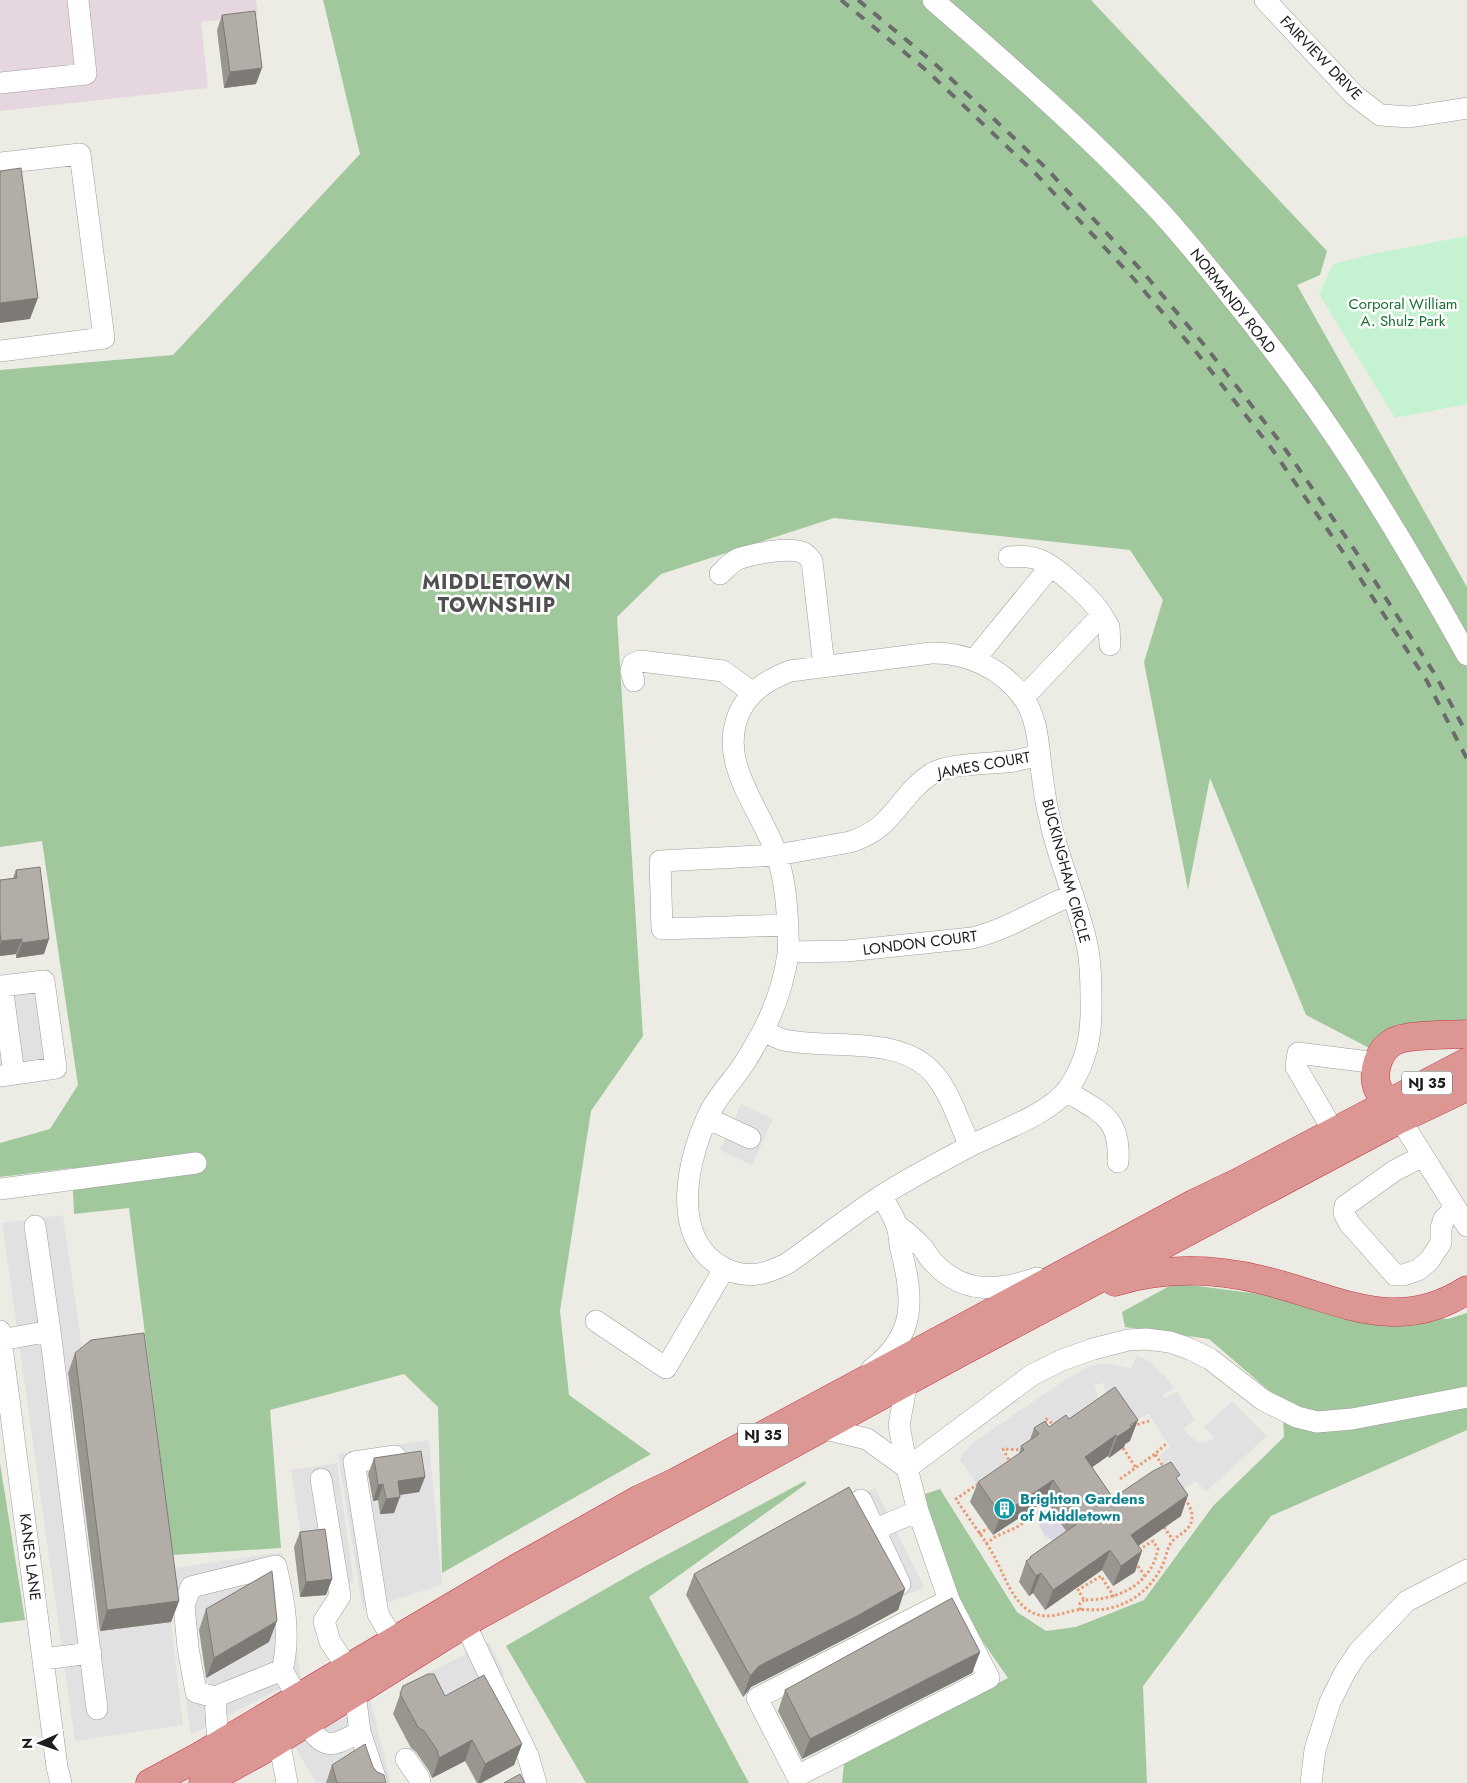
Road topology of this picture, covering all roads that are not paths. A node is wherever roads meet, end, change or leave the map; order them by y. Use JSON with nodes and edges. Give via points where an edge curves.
{"nodes":[{"id":1,"x":78,"y":0,"type":"edge"},
{"id":2,"x":933,"y":0,"type":"edge"},
{"id":3,"x":1265,"y":0,"type":"edge"},
{"id":4,"x":0,"y":83,"type":"edge"},
{"id":5,"x":1467,"y":108,"type":"edge"},
{"id":6,"x":0,"y":163,"type":"edge"},
{"id":7,"x":0,"y":351,"type":"edge"},
{"id":8,"x":1009,"y":557,"type":"dead end"},
{"id":9,"x":1050,"y":566,"type":"junction"},
{"id":10,"x":720,"y":574,"type":"dead end"},
{"id":11,"x":1102,"y":615,"type":"junction"},
{"id":12,"x":1110,"y":645,"type":"dead end"},
{"id":13,"x":1467,"y":655,"type":"edge"},
{"id":14,"x":975,"y":660,"type":"junction"},
{"id":15,"x":824,"y":666,"type":"junction"},
{"id":16,"x":634,"y":681,"type":"dead end"},
{"id":17,"x":753,"y":693,"type":"junction"},
{"id":18,"x":1024,"y":698,"type":"junction"},
{"id":19,"x":1040,"y":755,"type":"junction"},
{"id":20,"x":777,"y":855,"type":"junction"},
{"id":21,"x":1073,"y":895,"type":"junction"},
{"id":22,"x":788,"y":925,"type":"junction"},
{"id":23,"x":788,"y":952,"type":"junction"},
{"id":24,"x":763,"y":1031,"type":"junction"},
{"id":25,"x":1467,"y":1034,"type":"edge"},
{"id":26,"x":1378,"y":1062,"type":"junction"},
{"id":27,"x":1467,"y":1062,"type":"edge"},
{"id":28,"x":1467,"y":1087,"type":"edge"},
{"id":29,"x":1066,"y":1091,"type":"junction"},
{"id":30,"x":1394,"y":1111,"type":"junction"},
{"id":31,"x":707,"y":1118,"type":"junction"},
{"id":32,"x":1334,"y":1132,"type":"junction"},
{"id":33,"x":750,"y":1138,"type":"dead end"},
{"id":34,"x":970,"y":1146,"type":"junction"},
{"id":35,"x":1423,"y":1156,"type":"junction"},
{"id":36,"x":1118,"y":1162,"type":"dead end"},
{"id":37,"x":196,"y":1163,"type":"dead end"},
{"id":38,"x":0,"y":1188,"type":"edge"},
{"id":39,"x":882,"y":1196,"type":"junction"},
{"id":40,"x":1455,"y":1209,"type":"junction"},
{"id":41,"x":897,"y":1225,"type":"junction"},
{"id":42,"x":35,"y":1226,"type":"dead end"},
{"id":43,"x":1467,"y":1226,"type":"edge"},
{"id":44,"x":1089,"y":1260,"type":"junction"},
{"id":45,"x":724,"y":1269,"type":"junction"},
{"id":46,"x":1467,"y":1290,"type":"edge"},
{"id":47,"x":1065,"y":1298,"type":"junction"},
{"id":48,"x":596,"y":1321,"type":"dead end"},
{"id":49,"x":50,"y":1331,"type":"junction"},
{"id":50,"x":1,"y":1336,"type":"edge"},
{"id":51,"x":907,"y":1382,"type":"junction"},
{"id":52,"x":842,"y":1392,"type":"junction"},
{"id":53,"x":1467,"y":1397,"type":"edge"},
{"id":54,"x":821,"y":1428,"type":"junction"},
{"id":55,"x":395,"y":1456,"type":"edge"},
{"id":56,"x":907,"y":1468,"type":"junction"},
{"id":57,"x":321,"y":1479,"type":"dead end"},
{"id":58,"x":861,"y":1500,"type":"dead end"},
{"id":59,"x":918,"y":1511,"type":"junction"},
{"id":60,"x":876,"y":1529,"type":"junction"},
{"id":61,"x":1467,"y":1570,"type":"edge"},
{"id":62,"x":900,"y":1584,"type":"edge"},
{"id":63,"x":949,"y":1600,"type":"junction"},
{"id":64,"x":464,"y":1624,"type":"junction"},
{"id":65,"x":394,"y":1641,"type":"junction"},
{"id":66,"x":91,"y":1653,"type":"junction"},
{"id":67,"x":43,"y":1659,"type":"junction"},
{"id":68,"x":282,"y":1670,"type":"junction"},
{"id":69,"x":351,"y":1680,"type":"junction"},
{"id":70,"x":215,"y":1697,"type":"junction"},
{"id":71,"x":97,"y":1709,"type":"dead end"},
{"id":72,"x":302,"y":1710,"type":"junction"},
{"id":73,"x":360,"y":1732,"type":"junction"},
{"id":74,"x":279,"y":1740,"type":"junction"},
{"id":75,"x":218,"y":1746,"type":"junction"},
{"id":76,"x":406,"y":1759,"type":"dead end"},
{"id":77,"x":530,"y":1781,"type":"edge"},
{"id":78,"x":61,"y":1783,"type":"edge"},
{"id":79,"x":150,"y":1783,"type":"edge"},
{"id":80,"x":203,"y":1783,"type":"edge"},
{"id":81,"x":287,"y":1783,"type":"edge"},
{"id":82,"x":377,"y":1783,"type":"edge"},
{"id":83,"x":420,"y":1783,"type":"edge"},
{"id":84,"x":1312,"y":1783,"type":"edge"}],
"edges":[{"from":1,"to":4,"type":"street","via":[[86,74]]},
{"from":2,"to":13,"type":"street","name":"NORMANDY ROAD","via":[[1088,138],[1153,204],[1213,274],[1340,443],[1418,567]]},
{"from":3,"to":5,"type":"street","name":"FAIRVIEW DRIVE","via":[[1354,95],[1380,115],[1410,117]]},
{"from":6,"to":7,"type":"street","via":[[80,154],[104,338]]},
{"from":8,"to":9,"type":"street","via":[[1040,560]]},
{"from":9,"to":11,"type":"street"},
{"from":9,"to":14,"type":"street"},
{"from":10,"to":15,"type":"street","via":[[728,564],[739,559],[771,551],[804,553],[812,561]]},
{"from":11,"to":12,"type":"street","via":[[1109,627]]},
{"from":11,"to":18,"type":"street"},
{"from":14,"to":15,"type":"street","name":"BUCKINGHAM CIRCLE","via":[[931,653]]},
{"from":14,"to":18,"type":"street","name":"BUCKINGHAM CIRCLE","via":[[1000,674]]},
{"from":15,"to":17,"type":"street","name":"BUCKINGHAM CIRCLE","via":[[790,671],[773,678]]},
{"from":16,"to":17,"type":"street","via":[[631,671],[640,661],[723,671]]},
{"from":17,"to":20,"type":"street","name":"BUCKINGHAM CIRCLE","via":[[737,718],[733,747],[740,776]]},
{"from":18,"to":19,"type":"street","name":"BUCKINGHAM CIRCLE","via":[[1038,732]]},
{"from":19,"to":20,"type":"street","name":"JAMES COURT","via":[[937,770],[916,787],[888,820],[861,839]]},
{"from":19,"to":21,"type":"street","name":"BUCKINGHAM CIRCLE","via":[[1049,819]]},
{"from":20,"to":22,"type":"street","name":"BUCKINGHAM CIRCLE","via":[[784,883]]},
{"from":20,"to":22,"type":"street","name":"JAMES COURT","via":[[660,861],[662,929]]},
{"from":21,"to":23,"type":"street","name":"LONDON COURT","via":[[1005,928],[972,938],[847,951]]},
{"from":21,"to":29,"type":"street","name":"BUCKINGHAM CIRCLE","via":[[1088,950],[1091,1015],[1087,1054]]},
{"from":22,"to":23,"type":"street","name":"BUCKINGHAM CIRCLE"},
{"from":23,"to":24,"type":"street","name":"BUCKINGHAM CIRCLE","via":[[777,999]]},
{"from":24,"to":31,"type":"street","name":"BUCKINGHAM CIRCLE"},
{"from":24,"to":34,"type":"street","via":[[784,1040],[879,1048],[914,1057],[927,1066],[939,1081]]},
{"from":25,"to":26,"type":"highway","via":[[1394,1041]]},
{"from":26,"to":30,"type":"highway","via":[[1378,1087]]},
{"from":26,"to":32,"type":"street","via":[[1298,1053],[1296,1067]]},
{"from":27,"to":30,"type":"highway","number":"NJ 35"},
{"from":28,"to":30,"type":"highway","number":"NJ 35"},
{"from":29,"to":34,"type":"street","name":"BUCKINGHAM CIRCLE","via":[[1036,1114]]},
{"from":29,"to":36,"type":"street","via":[[1106,1116],[1115,1132]]},
{"from":30,"to":32,"type":"highway","number":"NJ 35"},
{"from":30,"to":35,"type":"street"},
{"from":30,"to":47,"type":"highway","number":"NJ 35"},
{"from":31,"to":33,"type":"street"},
{"from":31,"to":45,"type":"street","name":"BUCKINGHAM CIRCLE","via":[[690,1174],[689,1222],[701,1249]]},
{"from":32,"to":44,"type":"highway","number":"NJ 35"},
{"from":34,"to":39,"type":"street","name":"BUCKINGHAM CIRCLE"},
{"from":35,"to":40,"type":"street"},
{"from":35,"to":40,"type":"street","via":[[1394,1171],[1345,1206],[1344,1213],[1349,1223],[1395,1275],[1403,1275],[1418,1270],[1429,1261],[1441,1244],[1444,1219]]},
{"from":37,"to":38,"type":"street"},
{"from":39,"to":41,"type":"street"},
{"from":39,"to":45,"type":"street","name":"BUCKINGHAM CIRCLE","via":[[772,1272],[742,1274]]},
{"from":40,"to":43,"type":"street"},
{"from":41,"to":44,"type":"street","via":[[912,1236],[944,1273],[972,1287],[1014,1286]]},
{"from":41,"to":52,"type":"street","via":[[908,1275],[907,1323],[889,1355]]},
{"from":42,"to":49,"type":"street"},
{"from":44,"to":52,"type":"highway","number":"NJ 35"},
{"from":45,"to":48,"type":"street","via":[[666,1368]]},
{"from":46,"to":47,"type":"highway","via":[[1429,1309],[1383,1312],[1261,1280],[1190,1270],[1131,1277]]},
{"from":47,"to":51,"type":"highway","number":"NJ 35"},
{"from":49,"to":50,"type":"street"},
{"from":49,"to":66,"type":"street"},
{"from":50,"to":67,"type":"street","name":"KANES LANE"},
{"from":51,"to":54,"type":"highway","number":"NJ 35"},
{"from":51,"to":56,"type":"street","via":[[899,1426]]},
{"from":52,"to":65,"type":"highway","number":"NJ 35","via":[[632,1504]]},
{"from":53,"to":56,"type":"street","via":[[1352,1419],[1318,1422],[1297,1417],[1264,1400],[1210,1359],[1190,1349],[1170,1342],[1128,1340],[1062,1360],[1032,1376]]},
{"from":54,"to":56,"type":"street","via":[[867,1440]]},
{"from":54,"to":64,"type":"highway","number":"NJ 35"},
{"from":55,"to":65,"type":"street","via":[[354,1462],[378,1614]]},
{"from":56,"to":59,"type":"street"},
{"from":57,"to":69,"type":"street","via":[[340,1596],[324,1621],[330,1642]]},
{"from":58,"to":60,"type":"street"},
{"from":59,"to":60,"type":"street"},
{"from":59,"to":63,"type":"street"},
{"from":60,"to":62,"type":"street"},
{"from":61,"to":84,"type":"street","via":[[1407,1601],[1359,1651],[1330,1702],[1315,1750]]},
{"from":63,"to":63,"type":"street","via":[[989,1678],[797,1776],[757,1698]]},
{"from":64,"to":69,"type":"highway","number":"NJ 35"},
{"from":64,"to":77,"type":"street","via":[[528,1756]]},
{"from":65,"to":69,"type":"highway","number":"NJ 35"},
{"from":66,"to":67,"type":"street"},
{"from":66,"to":71,"type":"street"},
{"from":67,"to":78,"type":"street","name":"KANES LANE"},
{"from":68,"to":70,"type":"street"},
{"from":68,"to":70,"type":"street","via":[[287,1652],[282,1593],[276,1566],[191,1587],[184,1605],[196,1692]]},
{"from":68,"to":72,"type":"street"},
{"from":69,"to":72,"type":"highway","number":"NJ 35"},
{"from":69,"to":73,"type":"street"},
{"from":70,"to":75,"type":"street"},
{"from":72,"to":73,"type":"street","via":[[319,1740],[328,1744],[338,1744]]},
{"from":72,"to":74,"type":"highway","number":"NJ 35"},
{"from":72,"to":75,"type":"highway","number":"NJ 35"},
{"from":73,"to":82,"type":"street"},
{"from":74,"to":80,"type":"highway","number":"NJ 35"},
{"from":74,"to":81,"type":"street"},
{"from":75,"to":79,"type":"highway","number":"NJ 35"},
{"from":76,"to":83,"type":"street"}]}
